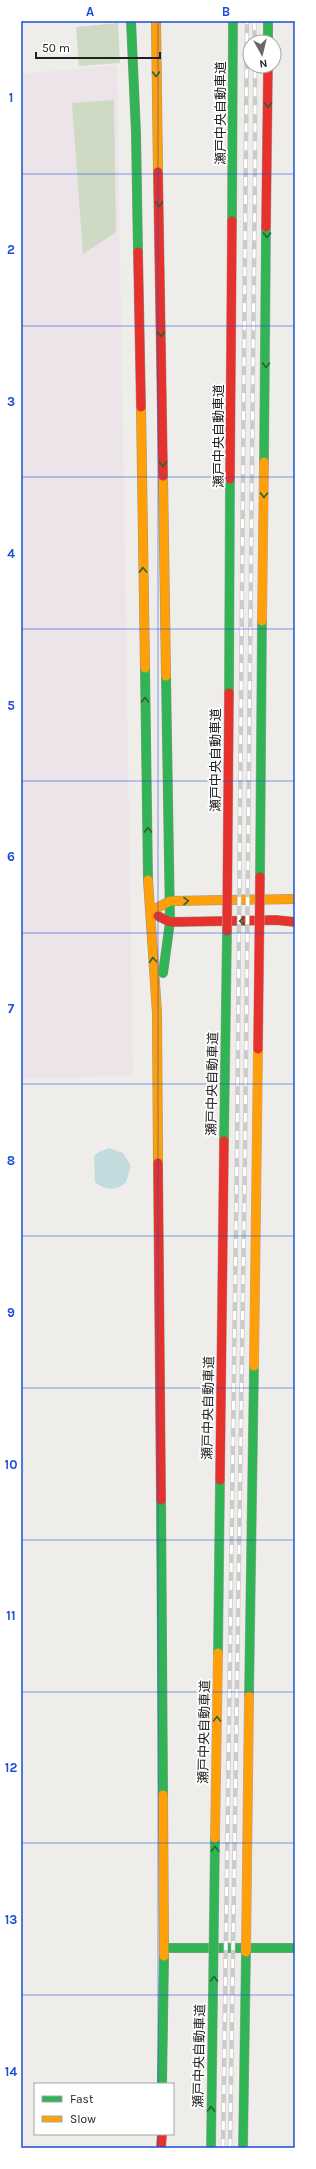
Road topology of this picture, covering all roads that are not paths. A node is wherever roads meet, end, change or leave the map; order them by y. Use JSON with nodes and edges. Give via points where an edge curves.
{"nodes":[{"id":1,"x":131,"y":21,"type":"edge"},
{"id":2,"x":156,"y":21,"type":"edge"},
{"id":3,"x":233,"y":21,"type":"edge"},
{"id":4,"x":268,"y":21,"type":"edge"},
{"id":5,"x":268,"y":34,"type":"edge"},
{"id":6,"x":268,"y":74,"type":"edge"},
{"id":7,"x":295,"y":899,"type":"edge"},
{"id":8,"x":170,"y":901,"type":"junction"},
{"id":9,"x":149,"y":912,"type":"junction"},
{"id":10,"x":170,"y":922,"type":"junction"},
{"id":11,"x":295,"y":922,"type":"edge"},
{"id":12,"x":157,"y":1013,"type":"junction"},
{"id":13,"x":164,"y":1948,"type":"junction"},
{"id":14,"x":295,"y":1948,"type":"edge"},
{"id":15,"x":162,"y":2083,"type":"edge"},
{"id":16,"x":162,"y":2135,"type":"edge"},
{"id":17,"x":161,"y":2148,"type":"edge"},
{"id":18,"x":211,"y":2148,"type":"edge"},
{"id":19,"x":243,"y":2148,"type":"edge"}],
"edges":[{"from":9,"to":1,"type":"main road","one_way":true,"via":[[136,133]]},
{"from":2,"to":8,"type":"main road","one_way":true},
{"from":18,"to":3,"type":"main road","name":"瀬戸中央自動車道","one_way":true,"bridge":true,"via":[[228,863]]},
{"from":4,"to":5,"type":"main road"},
{"from":6,"to":19,"type":"main road","one_way":true,"bridge":true,"via":[[259,1020]]},
{"from":8,"to":7,"type":"main road","one_way":true},
{"from":8,"to":9,"type":"main road"},
{"from":8,"to":10,"type":"main road"},
{"from":9,"to":10,"type":"main road"},
{"from":12,"to":9,"type":"main road","one_way":true},
{"from":11,"to":10,"type":"main road","one_way":true},
{"from":10,"to":12,"type":"main road"},
{"from":12,"to":13,"type":"main road"},
{"from":13,"to":14,"type":"main road"},
{"from":13,"to":15,"type":"main road"},
{"from":16,"to":17,"type":"main road"}]}
